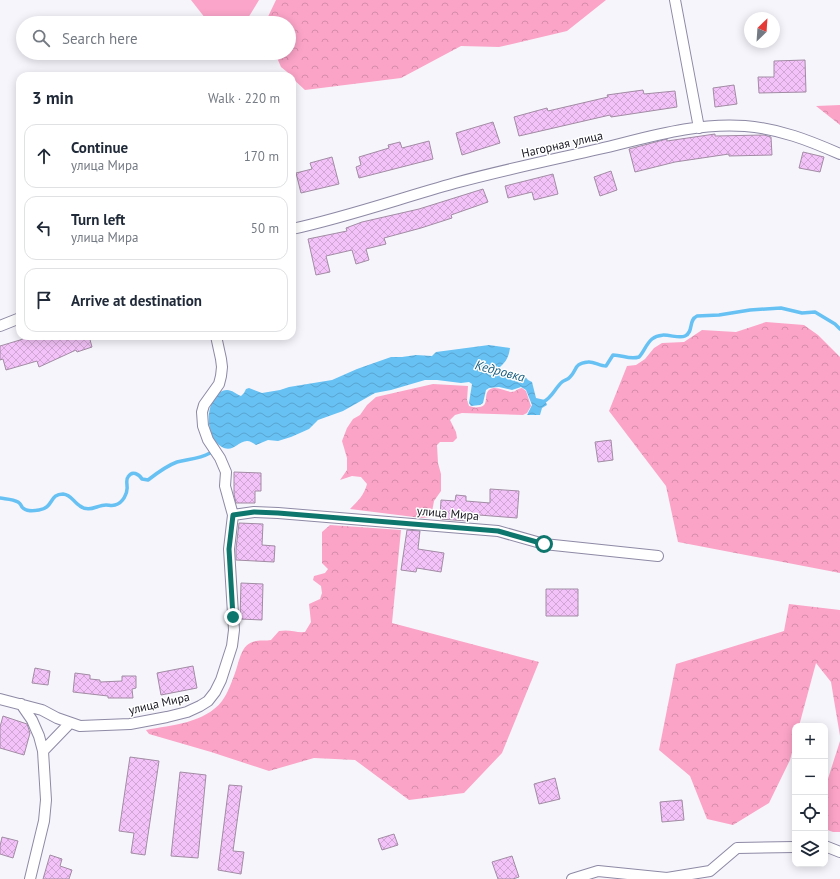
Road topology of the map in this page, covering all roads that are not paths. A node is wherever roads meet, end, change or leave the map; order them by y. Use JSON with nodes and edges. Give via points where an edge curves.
{"nodes":[{"id":1,"x":675,"y":0,"type":"edge"},
{"id":2,"x":699,"y":128,"type":"junction"},
{"id":3,"x":840,"y":154,"type":"edge"},
{"id":4,"x":296,"y":227,"type":"edge"},
{"id":5,"x":16,"y":320,"type":"edge"},
{"id":6,"x":0,"y":326,"type":"edge"},
{"id":7,"x":217,"y":340,"type":"edge"},
{"id":8,"x":233,"y":515,"type":"junction"},
{"id":9,"x":658,"y":556,"type":"dead end"},
{"id":10,"x":0,"y":699,"type":"edge"},
{"id":11,"x":21,"y":704,"type":"junction"},
{"id":12,"x":70,"y":723,"type":"junction"},
{"id":13,"x":43,"y":751,"type":"junction"},
{"id":14,"x":792,"y":847,"type":"edge"},
{"id":15,"x":828,"y":847,"type":"edge"},
{"id":16,"x":840,"y":852,"type":"edge"},
{"id":17,"x":30,"y":879,"type":"edge"},
{"id":18,"x":572,"y":879,"type":"edge"}],
"edges":[{"from":1,"to":2,"type":"street"},
{"from":2,"to":3,"type":"street","name":"Нагорная улица","via":[[743,126],[766,129],[804,138]]},
{"from":2,"to":4,"type":"street","name":"Нагорная улица","via":[[653,136],[489,174],[354,214]]},
{"from":5,"to":6,"type":"street"},
{"from":7,"to":8,"type":"street","name":"улица Мира","via":[[222,358],[221,376],[219,384],[204,405],[203,426],[226,472],[226,486]]},
{"from":8,"to":9,"type":"street","name":"улица Мира","via":[[254,512],[278,513],[498,531],[544,544]]},
{"from":8,"to":12,"type":"street","name":"улица Мира","via":[[229,549],[234,630],[232,646],[215,692],[200,706],[167,717],[130,724],[80,726]]},
{"from":10,"to":11,"type":"street","name":"улица Мира"},
{"from":11,"to":12,"type":"street","name":"улица Мира"},
{"from":11,"to":13,"type":"street","via":[[32,720]]},
{"from":12,"to":13,"type":"street"},
{"from":13,"to":17,"type":"street","via":[[46,800],[44,821]]},
{"from":14,"to":18,"type":"street","via":[[737,848],[710,871],[666,878],[598,871]]},
{"from":15,"to":16,"type":"street"}]}
